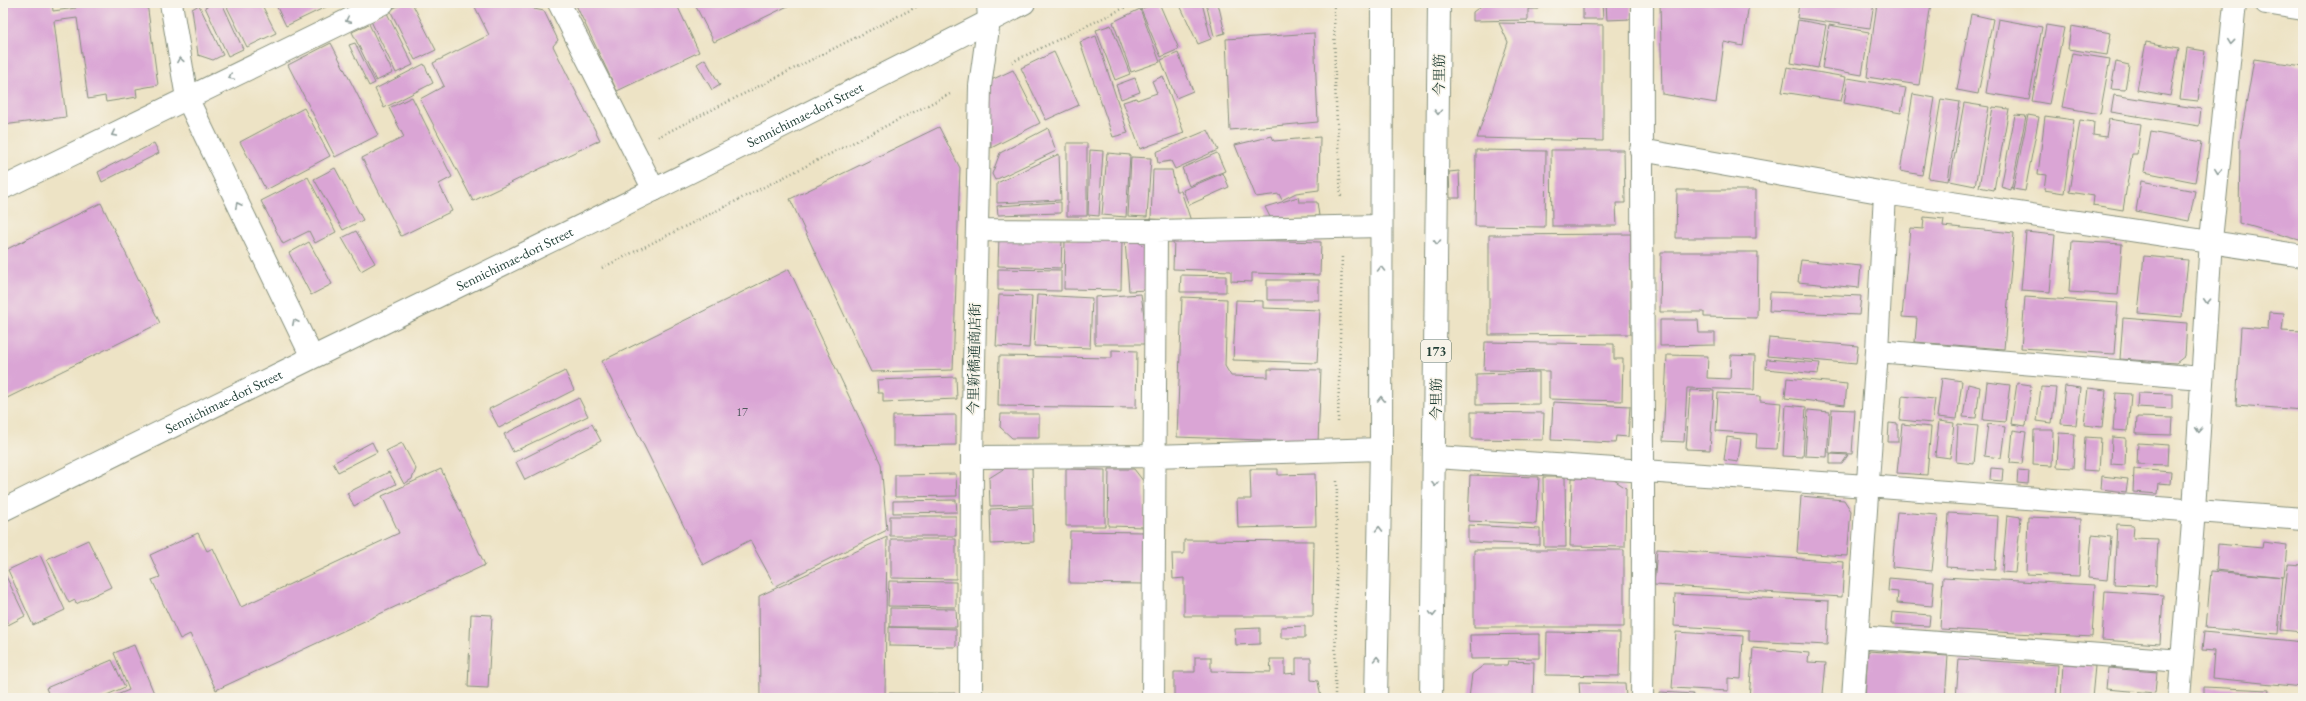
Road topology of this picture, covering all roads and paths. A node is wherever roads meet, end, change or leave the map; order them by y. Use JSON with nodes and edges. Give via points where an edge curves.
{"nodes":[{"id":1,"x":171,"y":3,"type":"edge"},
{"id":2,"x":383,"y":3,"type":"edge"},
{"id":3,"x":559,"y":3,"type":"edge"},
{"id":4,"x":924,"y":3,"type":"edge"},
{"id":5,"x":1024,"y":3,"type":"edge"},
{"id":6,"x":1134,"y":3,"type":"edge"},
{"id":7,"x":1331,"y":3,"type":"edge"},
{"id":8,"x":1382,"y":3,"type":"edge"},
{"id":9,"x":1439,"y":3,"type":"edge"},
{"id":10,"x":1642,"y":3,"type":"edge"},
{"id":11,"x":2235,"y":3,"type":"edge"},
{"id":12,"x":2266,"y":3,"type":"edge"},
{"id":13,"x":1334,"y":4,"type":"edge"},
{"id":14,"x":2303,"y":9,"type":"edge"},
{"id":15,"x":988,"y":12,"type":"edge"},
{"id":16,"x":1007,"y":64,"type":"dead end"},
{"id":17,"x":957,"y":90,"type":"dead end"},
{"id":18,"x":186,"y":98,"type":"junction"},
{"id":19,"x":654,"y":139,"type":"dead end"},
{"id":20,"x":1641,"y":150,"type":"junction"},
{"id":21,"x":3,"y":188,"type":"edge"},
{"id":22,"x":654,"y":190,"type":"junction"},
{"id":23,"x":1885,"y":193,"type":"junction"},
{"id":24,"x":1381,"y":226,"type":"junction"},
{"id":25,"x":1342,"y":227,"type":"junction"},
{"id":26,"x":977,"y":230,"type":"junction"},
{"id":27,"x":1156,"y":231,"type":"junction"},
{"id":28,"x":2211,"y":240,"type":"junction"},
{"id":29,"x":2303,"y":256,"type":"edge"},
{"id":30,"x":602,"y":268,"type":"dead end"},
{"id":31,"x":1877,"y":351,"type":"junction"},
{"id":32,"x":312,"y":357,"type":"junction"},
{"id":33,"x":2202,"y":378,"type":"junction"},
{"id":34,"x":1381,"y":450,"type":"junction"},
{"id":35,"x":1338,"y":451,"type":"junction"},
{"id":36,"x":1153,"y":456,"type":"junction"},
{"id":37,"x":972,"y":457,"type":"junction"},
{"id":38,"x":1436,"y":457,"type":"junction"},
{"id":39,"x":1644,"y":471,"type":"junction"},
{"id":40,"x":1867,"y":486,"type":"junction"},
{"id":41,"x":3,"y":510,"type":"edge"},
{"id":42,"x":2194,"y":510,"type":"junction"},
{"id":43,"x":2303,"y":519,"type":"edge"},
{"id":44,"x":1858,"y":637,"type":"junction"},
{"id":45,"x":2182,"y":661,"type":"junction"},
{"id":46,"x":972,"y":698,"type":"edge"},
{"id":47,"x":1153,"y":698,"type":"edge"},
{"id":48,"x":1335,"y":698,"type":"edge"},
{"id":49,"x":1376,"y":698,"type":"edge"},
{"id":50,"x":1431,"y":698,"type":"edge"},
{"id":51,"x":1642,"y":698,"type":"edge"},
{"id":52,"x":1853,"y":698,"type":"edge"},
{"id":53,"x":2179,"y":698,"type":"edge"}],
"edges":[{"from":18,"to":1,"type":"main road","one_way":true},
{"from":2,"to":18,"type":"main road","one_way":true},
{"from":3,"to":22,"type":"main road"},
{"from":4,"to":19,"type":"path"},
{"from":5,"to":15,"type":"main road","name":"Sennichimae-dori Street"},
{"from":6,"to":16,"type":"path"},
{"from":7,"to":13,"type":"path"},
{"from":8,"to":24,"type":"main road"},
{"from":9,"to":38,"type":"main road","name":"今里筋","number":"173","one_way":true},
{"from":10,"to":20,"type":"main road"},
{"from":11,"to":28,"type":"main road","one_way":true},
{"from":12,"to":14,"type":"main road"},
{"from":13,"to":25,"type":"path"},
{"from":15,"to":22,"type":"main road","name":"Sennichimae-dori Street"},
{"from":15,"to":26,"type":"main road","name":"今里新橋通商店街","via":[[981,78]]},
{"from":17,"to":30,"type":"path"},
{"from":18,"to":21,"type":"main road","one_way":true},
{"from":32,"to":18,"type":"main road","one_way":true},
{"from":20,"to":23,"type":"main road"},
{"from":20,"to":39,"type":"main road"},
{"from":22,"to":32,"type":"main road","name":"Sennichimae-dori Street"},
{"from":23,"to":28,"type":"main road"},
{"from":23,"to":31,"type":"main road"},
{"from":24,"to":25,"type":"main road"},
{"from":34,"to":24,"type":"main road","one_way":true},
{"from":25,"to":27,"type":"main road"},
{"from":25,"to":35,"type":"path"},
{"from":26,"to":27,"type":"main road"},
{"from":26,"to":37,"type":"main road","name":"今里新橋通商店街"},
{"from":27,"to":36,"type":"main road"},
{"from":28,"to":29,"type":"main road"},
{"from":28,"to":33,"type":"main road","one_way":true},
{"from":31,"to":33,"type":"main road"},
{"from":31,"to":40,"type":"main road"},
{"from":32,"to":41,"type":"main road","name":"Sennichimae-dori Street"},
{"from":33,"to":42,"type":"main road","one_way":true},
{"from":34,"to":35,"type":"main road"},
{"from":49,"to":34,"type":"main road","one_way":true},
{"from":35,"to":36,"type":"main road"},
{"from":35,"to":48,"type":"path"},
{"from":36,"to":37,"type":"main road"},
{"from":36,"to":47,"type":"main road"},
{"from":37,"to":46,"type":"main road","name":"今里新橋通商店街"},
{"from":38,"to":39,"type":"main road"},
{"from":38,"to":50,"type":"main road","name":"今里筋","number":"173","one_way":true},
{"from":39,"to":40,"type":"main road"},
{"from":39,"to":51,"type":"main road"},
{"from":40,"to":42,"type":"main road"},
{"from":40,"to":44,"type":"main road"},
{"from":42,"to":43,"type":"main road"},
{"from":42,"to":45,"type":"main road"},
{"from":44,"to":45,"type":"main road"},
{"from":44,"to":52,"type":"main road"},
{"from":45,"to":53,"type":"main road"}]}
